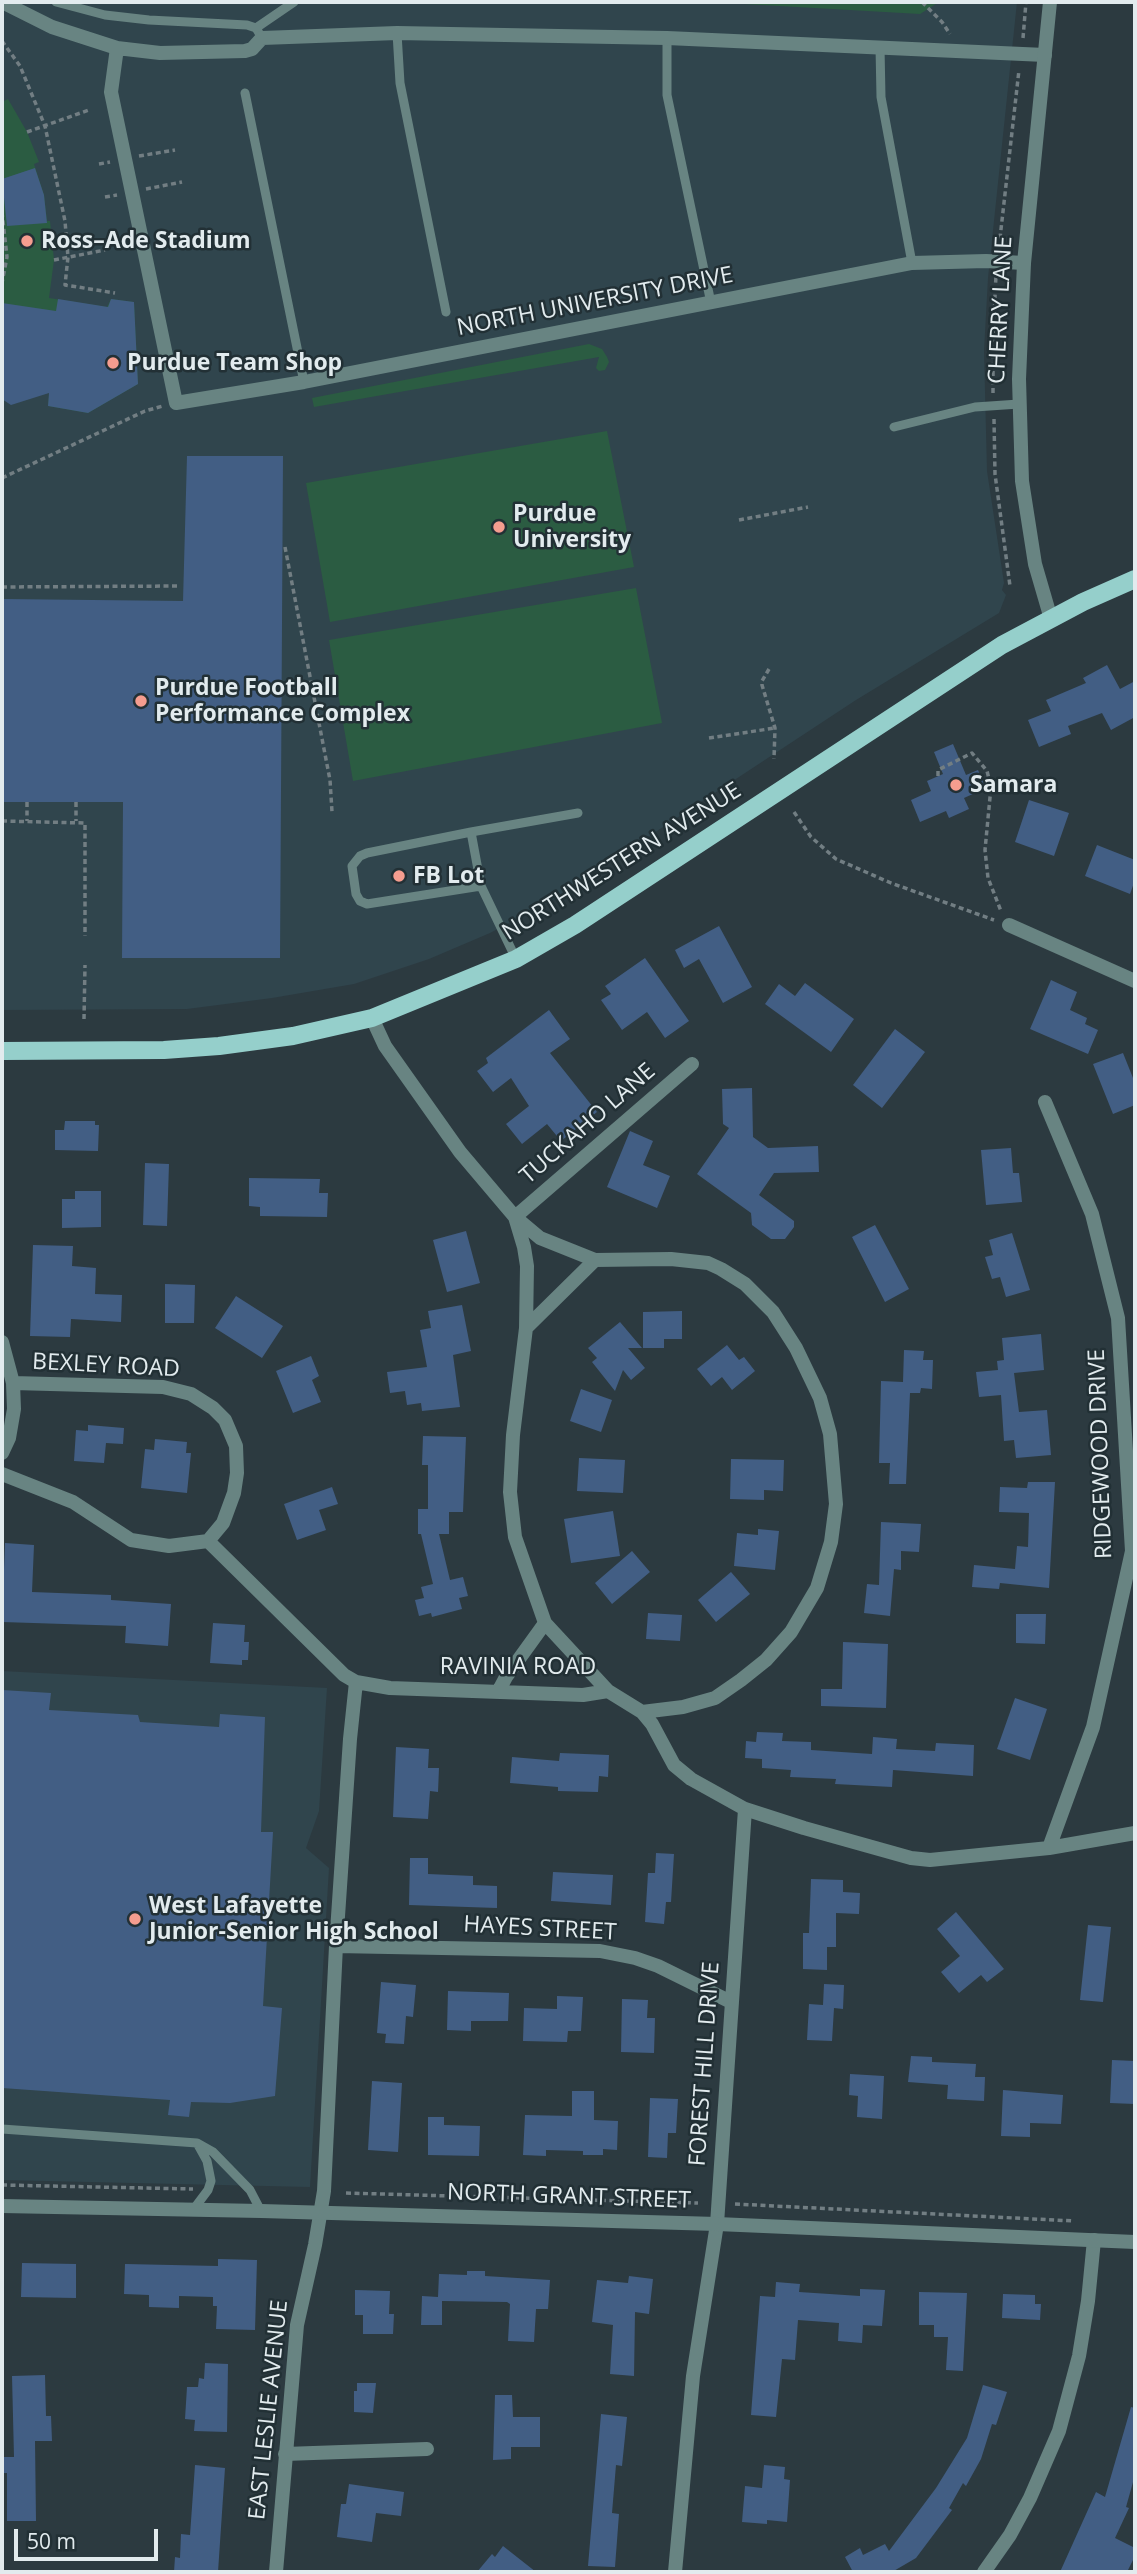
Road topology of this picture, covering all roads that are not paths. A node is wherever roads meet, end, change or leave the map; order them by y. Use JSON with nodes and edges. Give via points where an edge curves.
{"nodes":[{"id":1,"x":2,"y":2,"type":"edge"},
{"id":2,"x":56,"y":2,"type":"edge"},
{"id":3,"x":294,"y":2,"type":"edge"},
{"id":4,"x":1050,"y":2,"type":"edge"},
{"id":5,"x":259,"y":33,"type":"junction"},
{"id":6,"x":397,"y":33,"type":"junction"},
{"id":7,"x":667,"y":38,"type":"junction"},
{"id":8,"x":880,"y":47,"type":"junction"},
{"id":9,"x":117,"y":48,"type":"junction"},
{"id":10,"x":1045,"y":55,"type":"junction"},
{"id":11,"x":245,"y":93,"type":"dead end"},
{"id":12,"x":912,"y":263,"type":"junction"},
{"id":13,"x":1024,"y":263,"type":"junction"},
{"id":14,"x":711,"y":303,"type":"junction"},
{"id":15,"x":446,"y":313,"type":"dead end"},
{"id":16,"x":304,"y":382,"type":"junction"},
{"id":17,"x":1019,"y":404,"type":"junction"},
{"id":18,"x":894,"y":427,"type":"dead end"},
{"id":19,"x":1135,"y":579,"type":"edge"},
{"id":20,"x":1051,"y":619,"type":"junction"},
{"id":21,"x":578,"y":813,"type":"dead end"},
{"id":22,"x":471,"y":832,"type":"junction"},
{"id":23,"x":481,"y":886,"type":"junction"},
{"id":24,"x":1009,"y":925,"type":"road end"},
{"id":25,"x":516,"y":959,"type":"junction"},
{"id":26,"x":1135,"y":981,"type":"edge"},
{"id":27,"x":372,"y":1018,"type":"junction"},
{"id":28,"x":2,"y":1051,"type":"edge"},
{"id":29,"x":692,"y":1064,"type":"dead end"},
{"id":30,"x":1045,"y":1102,"type":"dead end"},
{"id":31,"x":514,"y":1217,"type":"junction"},
{"id":32,"x":595,"y":1260,"type":"junction"},
{"id":33,"x":526,"y":1328,"type":"junction"},
{"id":34,"x":2,"y":1342,"type":"edge"},
{"id":35,"x":13,"y":1383,"type":"junction"},
{"id":36,"x":2,"y":1453,"type":"edge"},
{"id":37,"x":2,"y":1474,"type":"edge"},
{"id":38,"x":208,"y":1541,"type":"junction"},
{"id":39,"x":545,"y":1623,"type":"junction"},
{"id":40,"x":356,"y":1682,"type":"junction"},
{"id":41,"x":608,"y":1690,"type":"junction"},
{"id":42,"x":498,"y":1692,"type":"junction"},
{"id":43,"x":642,"y":1712,"type":"junction"},
{"id":44,"x":745,"y":1809,"type":"junction"},
{"id":45,"x":1135,"y":1833,"type":"edge"},
{"id":46,"x":1049,"y":1848,"type":"junction"},
{"id":47,"x":336,"y":1946,"type":"junction"},
{"id":48,"x":731,"y":2002,"type":"junction"},
{"id":49,"x":2,"y":2129,"type":"edge"},
{"id":50,"x":197,"y":2143,"type":"junction"},
{"id":51,"x":2,"y":2206,"type":"edge"},
{"id":52,"x":193,"y":2210,"type":"junction"},
{"id":53,"x":261,"y":2210,"type":"junction"},
{"id":54,"x":320,"y":2213,"type":"junction"},
{"id":55,"x":718,"y":2224,"type":"junction"},
{"id":56,"x":1094,"y":2240,"type":"junction"},
{"id":57,"x":1135,"y":2242,"type":"edge"},
{"id":58,"x":427,"y":2449,"type":"dead end"},
{"id":59,"x":285,"y":2454,"type":"junction"},
{"id":60,"x":276,"y":2572,"type":"edge"},
{"id":61,"x":675,"y":2572,"type":"edge"},
{"id":62,"x":984,"y":2572,"type":"edge"}],
"edges":[{"from":1,"to":9,"type":"street","via":[[52,27]]},
{"from":2,"to":5,"type":"lane","via":[[138,19],[247,25]]},
{"from":3,"to":5,"type":"lane"},
{"from":4,"to":10,"type":"street","name":"CHERRY LANE"},
{"from":5,"to":6,"type":"street"},
{"from":5,"to":9,"type":"street","via":[[252,49],[244,51],[159,53]]},
{"from":6,"to":7,"type":"street"},
{"from":6,"to":15,"type":"lane","via":[[400,83]]},
{"from":7,"to":8,"type":"street"},
{"from":7,"to":14,"type":"lane","via":[[667,95]]},
{"from":8,"to":10,"type":"street"},
{"from":8,"to":12,"type":"lane","via":[[881,97]]},
{"from":9,"to":16,"type":"street","name":"NORTH UNIVERSITY DRIVE","via":[[111,92],[176,403]]},
{"from":10,"to":13,"type":"street","name":"CHERRY LANE"},
{"from":11,"to":16,"type":"lane"},
{"from":12,"to":13,"type":"street","name":"NORTH UNIVERSITY DRIVE"},
{"from":12,"to":14,"type":"street","name":"NORTH UNIVERSITY DRIVE"},
{"from":13,"to":17,"type":"street","name":"CHERRY LANE"},
{"from":14,"to":16,"type":"street","name":"NORTH UNIVERSITY DRIVE"},
{"from":17,"to":18,"type":"lane","via":[[975,407]]},
{"from":17,"to":20,"type":"street","name":"CHERRY LANE","via":[[1022,481],[1035,564]]},
{"from":19,"to":20,"type":"main road","name":"NORTHWESTERN AVENUE"},
{"from":20,"to":25,"type":"main road","name":"NORTHWESTERN AVENUE","via":[[1002,645]]},
{"from":21,"to":22,"type":"lane"},
{"from":22,"to":23,"type":"lane"},
{"from":22,"to":23,"type":"lane","via":[[360,856],[352,866],[356,894],[360,901],[375,903]]},
{"from":23,"to":25,"type":"lane"},
{"from":24,"to":26,"type":"street"},
{"from":25,"to":27,"type":"main road","name":"NORTHWESTERN AVENUE"},
{"from":27,"to":28,"type":"main road","name":"NORTHWESTERN AVENUE","via":[[219,1046]]},
{"from":27,"to":31,"type":"street","via":[[385,1046],[445,1131]]},
{"from":29,"to":31,"type":"street","name":"TUCKAHO LANE"},
{"from":30,"to":46,"type":"street","name":"RIDGEWOOD DRIVE","via":[[1092,1214],[1118,1318],[1132,1551],[1093,1727]]},
{"from":31,"to":32,"type":"street","via":[[540,1238]]},
{"from":31,"to":33,"type":"street","via":[[527,1266]]},
{"from":32,"to":33,"type":"street"},
{"from":32,"to":43,"type":"street","via":[[671,1259],[708,1264],[745,1284],[773,1311],[796,1348],[820,1398],[830,1434],[836,1504],[831,1542],[817,1588],[791,1632],[766,1660],[715,1698]]},
{"from":33,"to":39,"type":"street","via":[[510,1492],[515,1537]]},
{"from":34,"to":35,"type":"street","name":"BEXLEY ROAD"},
{"from":35,"to":36,"type":"street","via":[[14,1409]]},
{"from":35,"to":38,"type":"street","name":"BEXLEY ROAD","via":[[163,1387],[191,1394],[213,1408],[225,1420],[236,1446],[237,1472],[223,1523]]},
{"from":37,"to":38,"type":"street","via":[[73,1502],[131,1540],[169,1546]]},
{"from":38,"to":40,"type":"street","name":"RAVINIA ROAD"},
{"from":39,"to":41,"type":"street"},
{"from":39,"to":42,"type":"street"},
{"from":40,"to":42,"type":"street","name":"RAVINIA ROAD","via":[[390,1688]]},
{"from":40,"to":47,"type":"street","name":"EAST LESLIE AVENUE"},
{"from":41,"to":42,"type":"street","name":"RAVINIA ROAD","via":[[583,1695]]},
{"from":41,"to":43,"type":"street","name":"RAVINIA ROAD"},
{"from":43,"to":44,"type":"street","name":"RAVINIA ROAD","via":[[674,1765]]},
{"from":44,"to":46,"type":"street","name":"RAVINIA ROAD","via":[[911,1858]]},
{"from":44,"to":48,"type":"street","name":"FOREST HILL DRIVE"},
{"from":45,"to":46,"type":"street","name":"RAVINIA ROAD"},
{"from":47,"to":48,"type":"street","name":"HAYES STREET","via":[[600,1951],[658,1966]]},
{"from":47,"to":54,"type":"street","name":"EAST LESLIE AVENUE"},
{"from":48,"to":55,"type":"street","name":"FOREST HILL DRIVE"},
{"from":49,"to":50,"type":"lane"},
{"from":50,"to":52,"type":"lane","via":[[210,2172],[208,2190]]},
{"from":50,"to":53,"type":"lane","via":[[213,2152],[250,2190]]},
{"from":51,"to":52,"type":"street","name":"NORTH GRANT STREET"},
{"from":52,"to":53,"type":"street","name":"NORTH GRANT STREET"},
{"from":53,"to":54,"type":"street","name":"NORTH GRANT STREET"},
{"from":54,"to":55,"type":"street","name":"NORTH GRANT STREET"},
{"from":54,"to":59,"type":"street","name":"EAST LESLIE AVENUE","via":[[297,2325]]},
{"from":55,"to":56,"type":"street","name":"NORTH GRANT STREET"},
{"from":55,"to":61,"type":"street","name":"FOREST HILL DRIVE","via":[[693,2376]]},
{"from":56,"to":57,"type":"street","name":"NORTH GRANT STREET"},
{"from":56,"to":62,"type":"street","via":[[1079,2356],[1059,2431],[1030,2498]]},
{"from":58,"to":59,"type":"street"},
{"from":59,"to":60,"type":"street","name":"EAST LESLIE AVENUE"}]}
